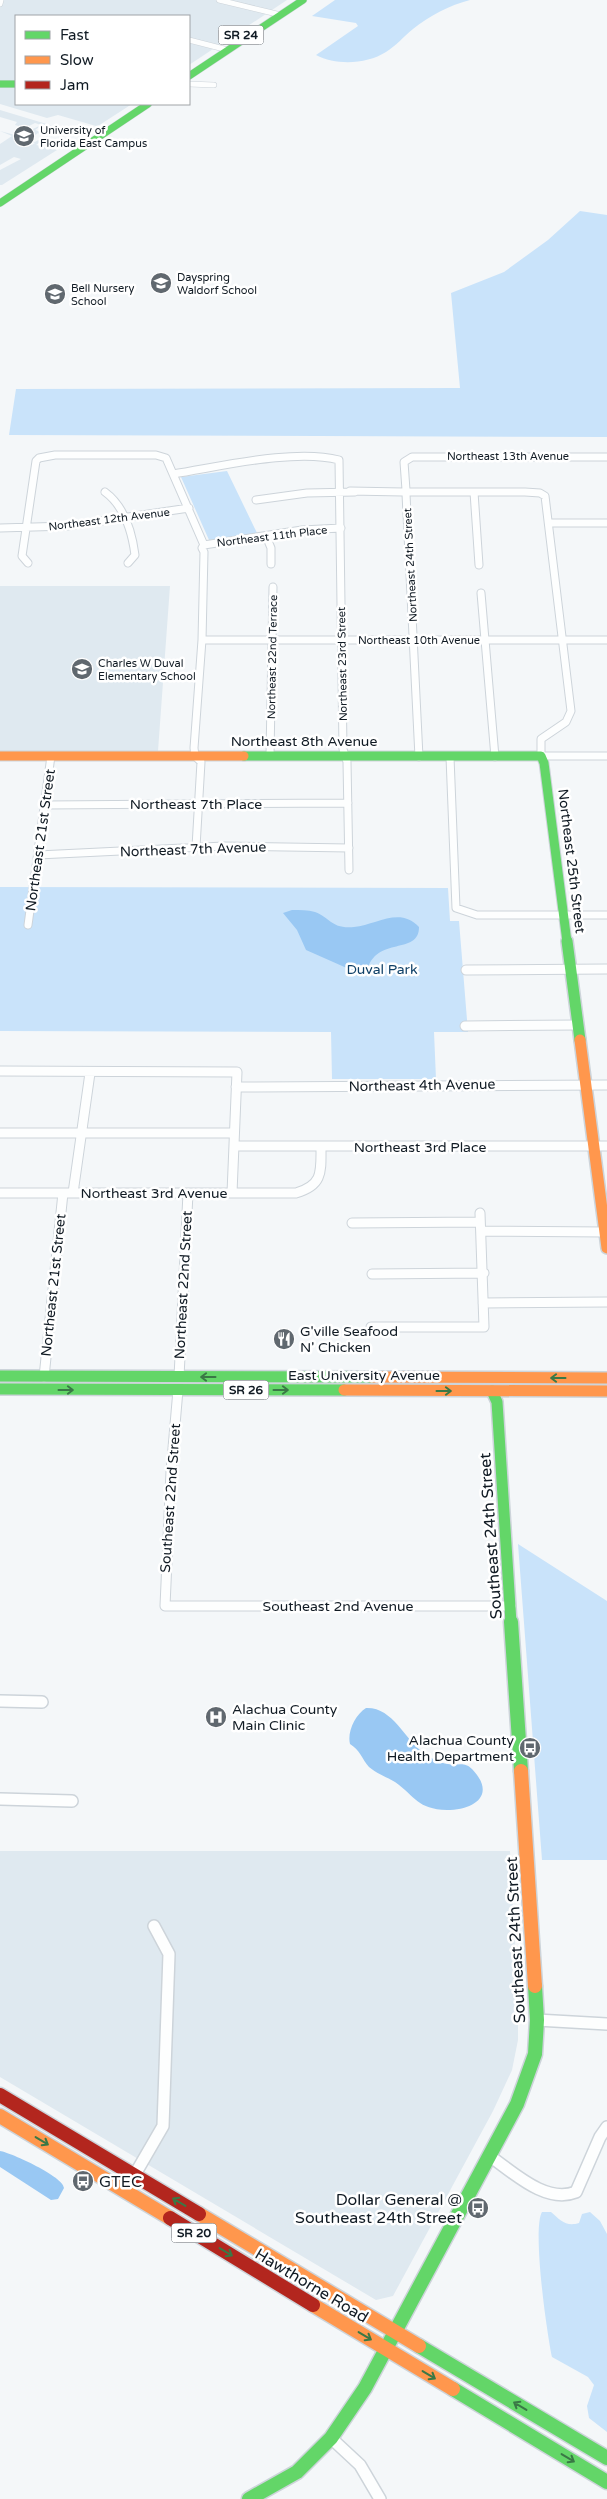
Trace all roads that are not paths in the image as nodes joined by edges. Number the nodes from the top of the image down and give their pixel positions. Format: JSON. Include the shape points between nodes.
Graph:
{"nodes":[{"id":1,"x":1,"y":0,"type":"edge"},
{"id":2,"x":219,"y":0,"type":"edge"},
{"id":3,"x":294,"y":0,"type":"edge"},
{"id":4,"x":303,"y":0,"type":"edge"},
{"id":5,"x":0,"y":4,"type":"edge"},
{"id":6,"x":277,"y":14,"type":"junction"},
{"id":7,"x":190,"y":40,"type":"edge"},
{"id":8,"x":225,"y":49,"type":"junction"},
{"id":9,"x":190,"y":69,"type":"edge"},
{"id":10,"x":190,"y":75,"type":"edge"},
{"id":11,"x":0,"y":84,"type":"edge"},
{"id":12,"x":15,"y":84,"type":"edge"},
{"id":13,"x":190,"y":84,"type":"edge"},
{"id":14,"x":214,"y":85,"type":"dead end"},
{"id":15,"x":138,"y":105,"type":"edge"},
{"id":16,"x":146,"y":105,"type":"edge"},
{"id":17,"x":125,"y":116,"type":"junction"},
{"id":18,"x":0,"y":197,"type":"edge"},
{"id":19,"x":0,"y":203,"type":"edge"},
{"id":20,"x":162,"y":456,"type":"joint"},
{"id":21,"x":607,"y":457,"type":"edge"},
{"id":22,"x":336,"y":458,"type":"joint"},
{"id":23,"x":409,"y":459,"type":"joint"},
{"id":24,"x":173,"y":474,"type":"junction"},
{"id":25,"x":340,"y":490,"type":"junction"},
{"id":26,"x":105,"y":492,"type":"dead end"},
{"id":27,"x":406,"y":492,"type":"junction"},
{"id":28,"x":474,"y":492,"type":"junction"},
{"id":29,"x":542,"y":494,"type":"joint"},
{"id":30,"x":256,"y":500,"type":"dead end"},
{"id":31,"x":189,"y":508,"type":"junction"},
{"id":32,"x":123,"y":518,"type":"junction"},
{"id":33,"x":550,"y":523,"type":"junction"},
{"id":34,"x":607,"y":523,"type":"edge"},
{"id":35,"x":0,"y":528,"type":"edge"},
{"id":36,"x":27,"y":528,"type":"junction"},
{"id":37,"x":341,"y":528,"type":"junction"},
{"id":38,"x":266,"y":536,"type":"junction"},
{"id":39,"x":204,"y":548,"type":"junction"},
{"id":40,"x":28,"y":563,"type":"dead end"},
{"id":41,"x":128,"y":563,"type":"dead end"},
{"id":42,"x":271,"y":564,"type":"dead end"},
{"id":43,"x":479,"y":565,"type":"dead end"},
{"id":44,"x":273,"y":587,"type":"dead end"},
{"id":45,"x":481,"y":593,"type":"dead end"},
{"id":46,"x":202,"y":640,"type":"junction"},
{"id":47,"x":273,"y":640,"type":"junction"},
{"id":48,"x":342,"y":640,"type":"junction"},
{"id":49,"x":414,"y":640,"type":"junction"},
{"id":50,"x":484,"y":640,"type":"junction"},
{"id":51,"x":564,"y":640,"type":"junction"},
{"id":52,"x":607,"y":640,"type":"edge"},
{"id":53,"x":0,"y":756,"type":"edge"},
{"id":54,"x":51,"y":756,"type":"junction"},
{"id":55,"x":195,"y":756,"type":"junction"},
{"id":56,"x":270,"y":756,"type":"junction"},
{"id":57,"x":541,"y":756,"type":"junction"},
{"id":58,"x":607,"y":756,"type":"edge"},
{"id":59,"x":345,"y":757,"type":"junction"},
{"id":60,"x":419,"y":757,"type":"junction"},
{"id":61,"x":450,"y":757,"type":"junction"},
{"id":62,"x":495,"y":757,"type":"junction"},
{"id":63,"x":198,"y":803,"type":"junction"},
{"id":64,"x":348,"y":804,"type":"junction"},
{"id":65,"x":45,"y":805,"type":"junction"},
{"id":66,"x":196,"y":847,"type":"junction"},
{"id":67,"x":349,"y":848,"type":"junction"},
{"id":68,"x":38,"y":855,"type":"junction"},
{"id":69,"x":349,"y":870,"type":"dead end"},
{"id":70,"x":564,"y":915,"type":"junction"},
{"id":71,"x":607,"y":915,"type":"edge"},
{"id":72,"x":28,"y":925,"type":"dead end"},
{"id":73,"x":571,"y":968,"type":"junction"},
{"id":74,"x":607,"y":969,"type":"edge"},
{"id":75,"x":466,"y":970,"type":"dead end"},
{"id":76,"x":578,"y":1025,"type":"junction"},
{"id":77,"x":465,"y":1026,"type":"dead end"},
{"id":78,"x":0,"y":1071,"type":"edge"},
{"id":79,"x":90,"y":1073,"type":"junction"},
{"id":80,"x":586,"y":1084,"type":"junction"},
{"id":81,"x":607,"y":1085,"type":"edge"},
{"id":82,"x":236,"y":1087,"type":"junction"},
{"id":83,"x":0,"y":1133,"type":"edge"},
{"id":84,"x":234,"y":1133,"type":"junction"},
{"id":85,"x":82,"y":1134,"type":"junction"},
{"id":86,"x":234,"y":1146,"type":"junction"},
{"id":87,"x":594,"y":1146,"type":"junction"},
{"id":88,"x":607,"y":1146,"type":"edge"},
{"id":89,"x":321,"y":1147,"type":"junction"},
{"id":90,"x":0,"y":1192,"type":"edge"},
{"id":91,"x":63,"y":1193,"type":"junction"},
{"id":92,"x":73,"y":1193,"type":"junction"},
{"id":93,"x":188,"y":1193,"type":"junction"},
{"id":94,"x":232,"y":1193,"type":"junction"},
{"id":95,"x":480,"y":1222,"type":"junction"},
{"id":96,"x":352,"y":1223,"type":"dead end"},
{"id":97,"x":605,"y":1232,"type":"junction"},
{"id":98,"x":607,"y":1248,"type":"edge"},
{"id":99,"x":484,"y":1273,"type":"junction"},
{"id":100,"x":372,"y":1274,"type":"dead end"},
{"id":101,"x":483,"y":1302,"type":"junction"},
{"id":102,"x":607,"y":1302,"type":"edge"},
{"id":103,"x":371,"y":1327,"type":"dead end"},
{"id":104,"x":0,"y":1376,"type":"edge"},
{"id":105,"x":44,"y":1377,"type":"junction"},
{"id":106,"x":178,"y":1377,"type":"junction"},
{"id":107,"x":361,"y":1377,"type":"junction"},
{"id":108,"x":485,"y":1378,"type":"junction"},
{"id":109,"x":607,"y":1378,"type":"edge"},
{"id":110,"x":0,"y":1389,"type":"edge"},
{"id":111,"x":44,"y":1390,"type":"junction"},
{"id":112,"x":178,"y":1390,"type":"junction"},
{"id":113,"x":360,"y":1390,"type":"junction"},
{"id":114,"x":492,"y":1391,"type":"junction"},
{"id":115,"x":607,"y":1391,"type":"edge"},
{"id":116,"x":165,"y":1606,"type":"joint"},
{"id":117,"x":511,"y":1606,"type":"junction"},
{"id":118,"x":0,"y":1701,"type":"edge"},
{"id":119,"x":42,"y":1702,"type":"dead end"},
{"id":120,"x":0,"y":1799,"type":"edge"},
{"id":121,"x":72,"y":1801,"type":"dead end"},
{"id":122,"x":154,"y":1926,"type":"dead end"},
{"id":123,"x":538,"y":2020,"type":"junction"},
{"id":124,"x":607,"y":2024,"type":"edge"},
{"id":125,"x":0,"y":2095,"type":"edge"},
{"id":126,"x":0,"y":2116,"type":"edge"},
{"id":127,"x":607,"y":2127,"type":"edge"},
{"id":128,"x":491,"y":2157,"type":"junction"},
{"id":129,"x":135,"y":2175,"type":"junction"},
{"id":130,"x":125,"y":2191,"type":"junction"},
{"id":131,"x":396,"y":2332,"type":"junction"},
{"id":132,"x":387,"y":2350,"type":"junction"},
{"id":133,"x":332,"y":2438,"type":"junction"},
{"id":134,"x":607,"y":2458,"type":"edge"},
{"id":135,"x":607,"y":2482,"type":"edge"},
{"id":136,"x":249,"y":2499,"type":"edge"},
{"id":137,"x":380,"y":2499,"type":"edge"}],
"edges":[{"from":1,"to":5,"type":"street"},
{"from":2,"to":6,"type":"street"},
{"from":3,"to":6,"type":"main road","number":"SR 24"},
{"from":4,"to":6,"type":"main road","number":"SR 24"},
{"from":6,"to":8,"type":"main road","number":"SR 24"},
{"from":7,"to":8,"type":"street"},
{"from":8,"to":9,"type":"main road","number":"SR 24"},
{"from":8,"to":10,"type":"main road","number":"SR 24"},
{"from":11,"to":12,"type":"main road"},
{"from":13,"to":14,"type":"street"},
{"from":15,"to":17,"type":"main road"},
{"from":16,"to":17,"type":"main road"},
{"from":17,"to":18,"type":"main road"},
{"from":17,"to":19,"type":"main road"},
{"from":20,"to":24,"type":"street"},
{"from":20,"to":36,"type":"street","via":[[55,455],[39,458]]},
{"from":21,"to":23,"type":"street","name":"Northeast 13th Avenue"},
{"from":22,"to":24,"type":"street","via":[[242,461]]},
{"from":22,"to":25,"type":"street","name":"Northeast 23rd Street"},
{"from":23,"to":27,"type":"street","name":"Northeast 24th Street","via":[[404,462]]},
{"from":24,"to":31,"type":"street"},
{"from":25,"to":27,"type":"street"},
{"from":25,"to":30,"type":"street"},
{"from":25,"to":37,"type":"street","name":"Northeast 23rd Street"},
{"from":26,"to":32,"type":"street","via":[[114,497]]},
{"from":27,"to":28,"type":"street"},
{"from":27,"to":49,"type":"street","name":"Northeast 24th Street"},
{"from":28,"to":29,"type":"street"},
{"from":28,"to":43,"type":"street"},
{"from":29,"to":33,"type":"street","name":"Northeast 25th Street"},
{"from":31,"to":32,"type":"street","name":"Northeast 12th Avenue"},
{"from":31,"to":39,"type":"street"},
{"from":32,"to":36,"type":"street","name":"Northeast 12th Avenue"},
{"from":32,"to":41,"type":"street","via":[[135,555]]},
{"from":33,"to":34,"type":"street"},
{"from":33,"to":51,"type":"street","name":"Northeast 25th Street"},
{"from":35,"to":36,"type":"street","name":"Northeast 12th Avenue"},
{"from":36,"to":40,"type":"street","via":[[22,556]]},
{"from":37,"to":38,"type":"street","name":"Northeast 11th Place"},
{"from":37,"to":48,"type":"street","name":"Northeast 23rd Street"},
{"from":38,"to":39,"type":"street","name":"Northeast 11th Place"},
{"from":38,"to":42,"type":"street","via":[[271,548]]},
{"from":39,"to":46,"type":"street"},
{"from":44,"to":47,"type":"street","name":"Northeast 22nd Terrace"},
{"from":45,"to":50,"type":"street"},
{"from":46,"to":47,"type":"street","name":"Northeast 10th Avenue"},
{"from":46,"to":55,"type":"street"},
{"from":47,"to":48,"type":"street","name":"Northeast 10th Avenue"},
{"from":47,"to":56,"type":"street","name":"Northeast 22nd Terrace"},
{"from":48,"to":49,"type":"street","name":"Northeast 10th Avenue"},
{"from":48,"to":59,"type":"street","name":"Northeast 23rd Street"},
{"from":49,"to":50,"type":"street","name":"Northeast 10th Avenue"},
{"from":49,"to":60,"type":"street","name":"Northeast 24th Street"},
{"from":50,"to":51,"type":"street","name":"Northeast 10th Avenue"},
{"from":50,"to":62,"type":"street"},
{"from":51,"to":52,"type":"street","name":"Northeast 10th Avenue"},
{"from":51,"to":57,"type":"street","name":"Northeast 25th Street","via":[[571,711],[566,722],[541,739]]},
{"from":53,"to":54,"type":"main road","name":"Northeast 8th Avenue"},
{"from":54,"to":55,"type":"main road","name":"Northeast 8th Avenue"},
{"from":54,"to":65,"type":"street","name":"Northeast 21st Street"},
{"from":55,"to":56,"type":"main road","name":"Northeast 8th Avenue"},
{"from":55,"to":63,"type":"street","via":[[201,762]]},
{"from":56,"to":59,"type":"main road","name":"Northeast 8th Avenue"},
{"from":57,"to":58,"type":"street","name":"Northeast 8th Avenue"},
{"from":57,"to":62,"type":"main road","name":"Northeast 8th Avenue"},
{"from":57,"to":70,"type":"main road","name":"Northeast 25th Street"},
{"from":59,"to":60,"type":"main road","name":"Northeast 8th Avenue"},
{"from":59,"to":64,"type":"street","name":"Northeast 23rd Street"},
{"from":60,"to":61,"type":"main road","name":"Northeast 8th Avenue"},
{"from":61,"to":62,"type":"main road","name":"Northeast 8th Avenue"},
{"from":61,"to":70,"type":"street","via":[[456,908],[477,916]]},
{"from":63,"to":64,"type":"street","name":"Northeast 7th Place"},
{"from":63,"to":65,"type":"street","name":"Northeast 7th Place"},
{"from":63,"to":66,"type":"street"},
{"from":64,"to":67,"type":"street","name":"Northeast 23rd Street"},
{"from":65,"to":68,"type":"street","name":"Northeast 21st Street"},
{"from":66,"to":67,"type":"street","name":"Northeast 7th Avenue"},
{"from":66,"to":68,"type":"street","name":"Northeast 7th Avenue"},
{"from":67,"to":69,"type":"street","name":"Northeast 23rd Street"},
{"from":68,"to":72,"type":"street","name":"Northeast 21st Street"},
{"from":70,"to":71,"type":"street"},
{"from":70,"to":73,"type":"main road","name":"Northeast 25th Street"},
{"from":73,"to":74,"type":"street"},
{"from":73,"to":75,"type":"street"},
{"from":73,"to":76,"type":"main road","name":"Northeast 25th Street"},
{"from":76,"to":77,"type":"street"},
{"from":76,"to":80,"type":"main road","name":"Northeast 25th Street"},
{"from":78,"to":79,"type":"street"},
{"from":79,"to":82,"type":"street","via":[[237,1072]]},
{"from":79,"to":85,"type":"street"},
{"from":80,"to":81,"type":"street","name":"Northeast 4th Avenue"},
{"from":80,"to":82,"type":"street","name":"Northeast 4th Avenue"},
{"from":80,"to":87,"type":"main road","name":"Northeast 25th Street"},
{"from":82,"to":84,"type":"street"},
{"from":83,"to":85,"type":"street"},
{"from":84,"to":85,"type":"street"},
{"from":84,"to":86,"type":"street"},
{"from":85,"to":92,"type":"street"},
{"from":86,"to":89,"type":"street","name":"Northeast 3rd Place"},
{"from":86,"to":94,"type":"street"},
{"from":87,"to":88,"type":"street","name":"Northeast 3rd Place"},
{"from":87,"to":89,"type":"street","name":"Northeast 3rd Place"},
{"from":87,"to":97,"type":"main road","name":"Northeast 25th Street"},
{"from":89,"to":94,"type":"street","name":"Northeast 3rd Avenue","via":[[320,1178],[314,1187],[296,1192]]},
{"from":90,"to":91,"type":"street","name":"Northeast 3rd Avenue"},
{"from":91,"to":92,"type":"street","name":"Northeast 3rd Avenue"},
{"from":91,"to":105,"type":"street","name":"Northeast 21st Street"},
{"from":92,"to":93,"type":"street","name":"Northeast 3rd Avenue"},
{"from":93,"to":94,"type":"street","name":"Northeast 3rd Avenue"},
{"from":93,"to":106,"type":"street","name":"Northeast 22nd Street"},
{"from":95,"to":96,"type":"street"},
{"from":95,"to":97,"type":"street"},
{"from":95,"to":99,"type":"street"},
{"from":97,"to":98,"type":"main road","name":"Northeast 25th Street"},
{"from":99,"to":100,"type":"street"},
{"from":99,"to":101,"type":"street"},
{"from":101,"to":102,"type":"street"},
{"from":101,"to":103,"type":"street","via":[[484,1327]]},
{"from":104,"to":105,"type":"main road","name":"East University Avenue","number":"SR 26"},
{"from":105,"to":106,"type":"main road","name":"East University Avenue","number":"SR 26"},
{"from":105,"to":111,"type":"main road"},
{"from":107,"to":106,"type":"main road","name":"East University Avenue","number":"SR 26","one_way":true},
{"from":106,"to":112,"type":"main road"},
{"from":107,"to":108,"type":"main road","name":"East University Avenue","number":"SR 26"},
{"from":107,"to":113,"type":"main road"},
{"from":109,"to":108,"type":"main road","name":"East University Avenue","number":"SR 26","one_way":true},
{"from":108,"to":114,"type":"main road","name":"Southeast 24th Street"},
{"from":110,"to":111,"type":"main road","name":"East University Avenue","number":"SR 26"},
{"from":111,"to":112,"type":"main road","name":"East University Avenue","number":"SR 26","one_way":true},
{"from":112,"to":113,"type":"main road","name":"East University Avenue","number":"SR 26","one_way":true},
{"from":112,"to":116,"type":"street","name":"Southeast 22nd Street"},
{"from":113,"to":114,"type":"main road","name":"East University Avenue","number":"SR 26","one_way":true},
{"from":114,"to":115,"type":"main road","name":"East University Avenue","number":"SR 26"},
{"from":114,"to":117,"type":"main road","name":"Southeast 24th Street","via":[[497,1402]]},
{"from":116,"to":117,"type":"street","name":"Southeast 2nd Avenue"},
{"from":117,"to":123,"type":"main road","name":"Southeast 24th Street"},
{"from":118,"to":119,"type":"street"},
{"from":120,"to":121,"type":"street"},
{"from":122,"to":129,"type":"street","via":[[169,1954],[163,2126]]},
{"from":123,"to":124,"type":"street"},
{"from":123,"to":128,"type":"main road","name":"Southeast 24th Street","via":[[535,2054],[528,2079]]},
{"from":125,"to":129,"type":"main road","name":"Hawthorne Road","number":"SR 20"},
{"from":126,"to":130,"type":"main road","name":"Hawthorne Road","number":"SR 20","one_way":true},
{"from":127,"to":128,"type":"street","via":[[576,2192],[569,2197],[551,2195]]},
{"from":128,"to":131,"type":"main road","name":"Southeast 24th Street"},
{"from":129,"to":130,"type":"street"},
{"from":131,"to":129,"type":"main road","name":"Hawthorne Road","number":"SR 20","one_way":true},
{"from":130,"to":132,"type":"main road","name":"Hawthorne Road","number":"SR 20","one_way":true},
{"from":131,"to":132,"type":"main road","name":"Southeast 24th Street"},
{"from":134,"to":131,"type":"main road","name":"Hawthorne Road","number":"SR 20","one_way":true},
{"from":132,"to":133,"type":"main road","name":"Southeast 24th Street"},
{"from":132,"to":135,"type":"main road","name":"Hawthorne Road","number":"SR 20","one_way":true},
{"from":133,"to":136,"type":"main road","name":"Southeast 24th Street","via":[[297,2472]]},
{"from":133,"to":137,"type":"street","via":[[355,2456],[371,2478]]}]}
